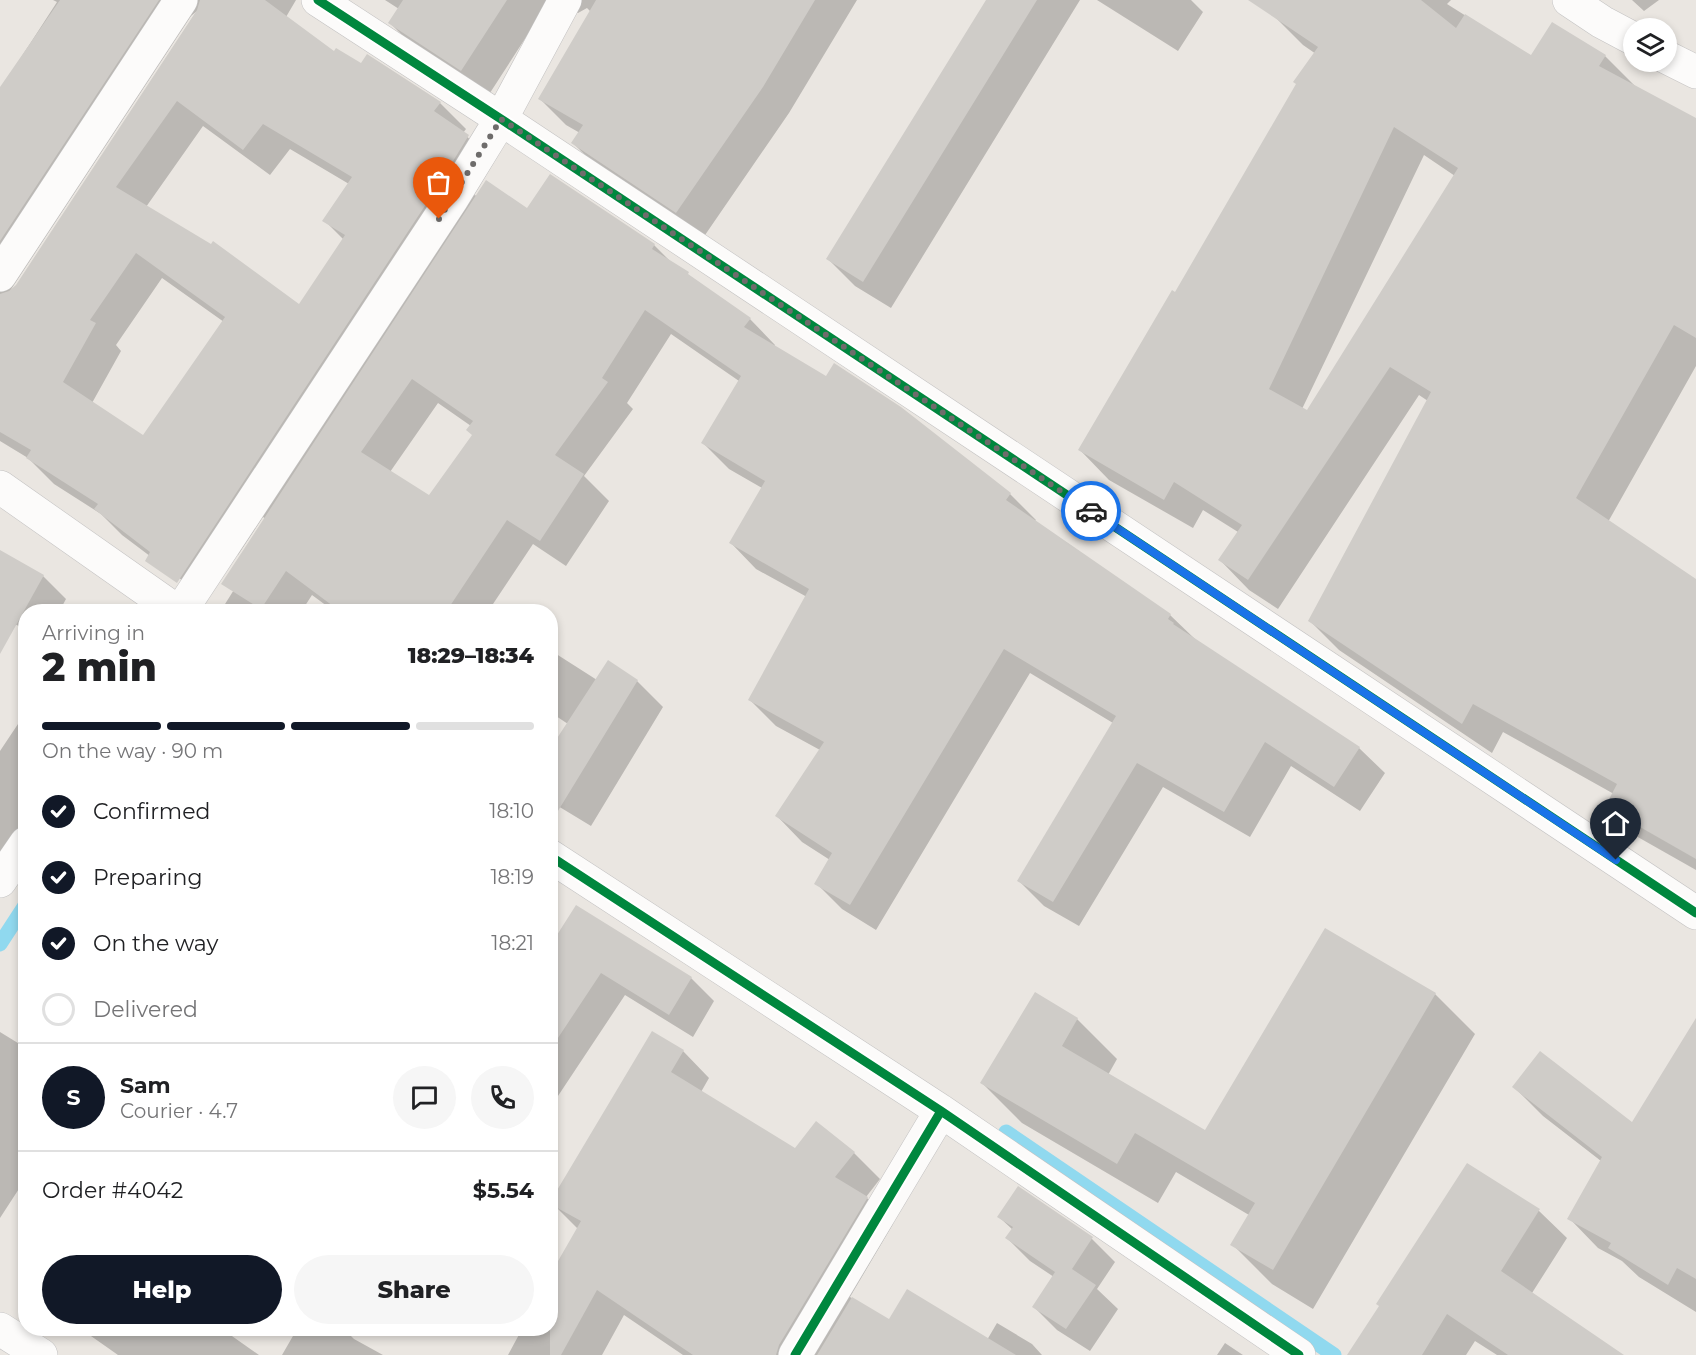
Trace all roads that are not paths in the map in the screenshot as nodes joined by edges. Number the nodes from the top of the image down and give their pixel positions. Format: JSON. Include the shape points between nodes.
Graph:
{"nodes":[{"id":1,"x":181,"y":0,"type":"edge"},
{"id":2,"x":318,"y":0,"type":"edge"},
{"id":3,"x":565,"y":0,"type":"edge"},
{"id":4,"x":1569,"y":0,"type":"edge"},
{"id":5,"x":1623,"y":33,"type":"edge"},
{"id":6,"x":1677,"y":62,"type":"edge"},
{"id":7,"x":1696,"y":72,"type":"edge"},
{"id":8,"x":501,"y":119,"type":"junction"},
{"id":9,"x":0,"y":275,"type":"edge"},
{"id":10,"x":0,"y":487,"type":"edge"},
{"id":11,"x":168,"y":604,"type":"edge"},
{"id":12,"x":184,"y":604,"type":"edge"},
{"id":13,"x":18,"y":855,"type":"edge"},
{"id":14,"x":558,"y":861,"type":"edge"},
{"id":15,"x":0,"y":881,"type":"edge"},
{"id":16,"x":1696,"y":913,"type":"edge"},
{"id":17,"x":941,"y":1111,"type":"junction"},
{"id":18,"x":0,"y":1329,"type":"edge"},
{"id":19,"x":41,"y":1355,"type":"edge"},
{"id":20,"x":795,"y":1355,"type":"edge"},
{"id":21,"x":1299,"y":1355,"type":"edge"}],
"edges":[{"from":1,"to":9,"type":"street"},
{"from":2,"to":8,"type":"street"},
{"from":3,"to":8,"type":"street"},
{"from":4,"to":5,"type":"street"},
{"from":6,"to":7,"type":"street"},
{"from":8,"to":12,"type":"street"},
{"from":8,"to":16,"type":"street"},
{"from":10,"to":11,"type":"street"},
{"from":13,"to":15,"type":"street"},
{"from":14,"to":17,"type":"street"},
{"from":17,"to":20,"type":"street"},
{"from":17,"to":21,"type":"street"},
{"from":18,"to":19,"type":"street"}]}
